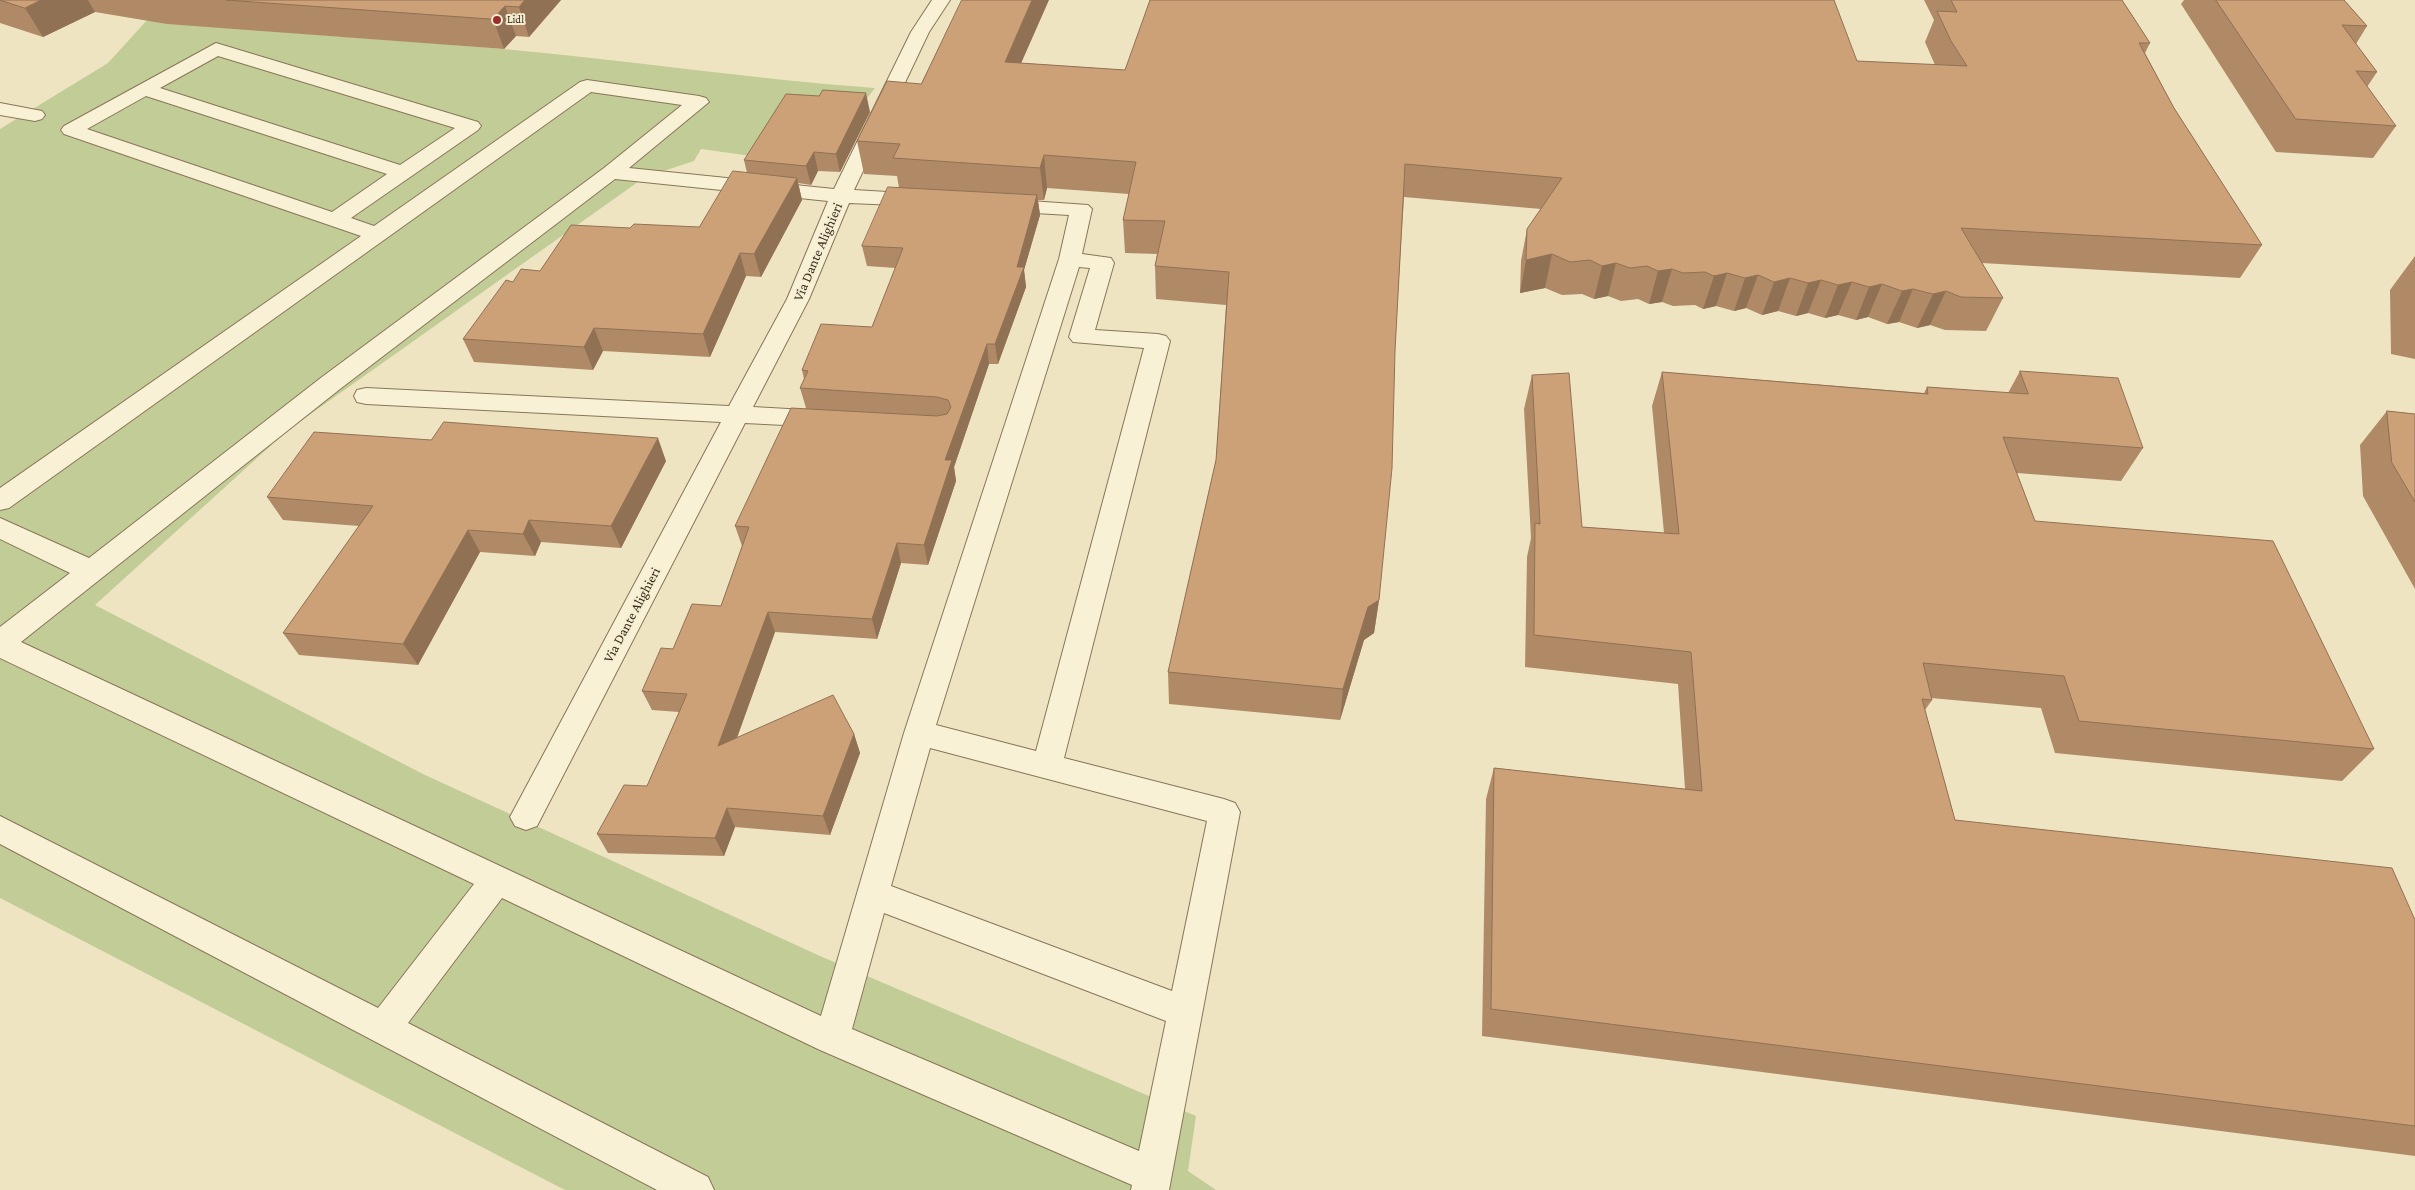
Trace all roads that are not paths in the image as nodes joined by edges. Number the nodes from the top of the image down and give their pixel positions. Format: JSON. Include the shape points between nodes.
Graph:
{"nodes":[{"id":1,"x":941,"y":0,"type":"edge"},
{"id":2,"x":144,"y":89,"type":"junction"},
{"id":3,"x":0,"y":109,"type":"edge"},
{"id":4,"x":35,"y":116,"type":"dead end"},
{"id":5,"x":611,"y":172,"type":"junction"},
{"id":6,"x":403,"y":173,"type":"junction"},
{"id":7,"x":841,"y":196,"type":"junction"},
{"id":8,"x":937,"y":201,"type":"edge"},
{"id":9,"x":985,"y":204,"type":"edge"},
{"id":10,"x":335,"y":219,"type":"junction"},
{"id":11,"x":378,"y":234,"type":"junction"},
{"id":12,"x":1070,"y":259,"type":"junction"},
{"id":13,"x":366,"y":396,"type":"dead end"},
{"id":14,"x":738,"y":414,"type":"junction"},
{"id":15,"x":845,"y":420,"type":"edge"},
{"id":16,"x":0,"y":501,"type":"edge"},
{"id":17,"x":0,"y":528,"type":"edge"},
{"id":18,"x":91,"y":571,"type":"junction"},
{"id":19,"x":0,"y":644,"type":"edge"},
{"id":20,"x":919,"y":733,"type":"junction"},
{"id":21,"x":1048,"y":766,"type":"junction"},
{"id":22,"x":526,"y":817,"type":"dead end"},
{"id":23,"x":0,"y":829,"type":"edge"},
{"id":24,"x":496,"y":880,"type":"junction"},
{"id":25,"x":873,"y":894,"type":"junction"},
{"id":26,"x":1184,"y":1012,"type":"junction"},
{"id":27,"x":384,"y":1028,"type":"junction"},
{"id":28,"x":832,"y":1038,"type":"junction"},
{"id":29,"x":1151,"y":1182,"type":"edge"},
{"id":30,"x":695,"y":1190,"type":"edge"}],
"edges":[{"from":1,"to":7,"type":"street","name":"Via Dante Alighieri","via":[[920,32]]},
{"from":2,"to":6,"type":"street"},
{"from":2,"to":6,"type":"street","via":[[216,49],[471,126]]},
{"from":2,"to":10,"type":"street","via":[[71,130]]},
{"from":3,"to":4,"type":"street"},
{"from":5,"to":7,"type":"street"},
{"from":5,"to":11,"type":"street","via":[[699,102],[587,86]]},
{"from":5,"to":18,"type":"street","via":[[331,383]]},
{"from":6,"to":10,"type":"street"},
{"from":7,"to":8,"type":"street","name":"Via Dante Alighieri"},
{"from":7,"to":14,"type":"street","name":"Via Dante Alighieri","via":[[798,299]]},
{"from":9,"to":12,"type":"street","via":[[1081,209]]},
{"from":10,"to":11,"type":"street"},
{"from":11,"to":16,"type":"street"},
{"from":12,"to":20,"type":"street"},
{"from":12,"to":21,"type":"street","via":[[1103,263],[1081,337],[1158,341]]},
{"from":13,"to":14,"type":"street"},
{"from":14,"to":15,"type":"street"},
{"from":14,"to":22,"type":"street","name":"Via Dante Alighieri"},
{"from":17,"to":18,"type":"street"},
{"from":18,"to":19,"type":"street"},
{"from":19,"to":24,"type":"street"},
{"from":20,"to":21,"type":"street"},
{"from":20,"to":25,"type":"street"},
{"from":21,"to":26,"type":"street","via":[[1224,812]]},
{"from":23,"to":27,"type":"street"},
{"from":24,"to":27,"type":"street"},
{"from":24,"to":28,"type":"street"},
{"from":25,"to":26,"type":"street"},
{"from":25,"to":28,"type":"street"},
{"from":26,"to":29,"type":"street"},
{"from":27,"to":30,"type":"street"},
{"from":28,"to":29,"type":"street"}]}
